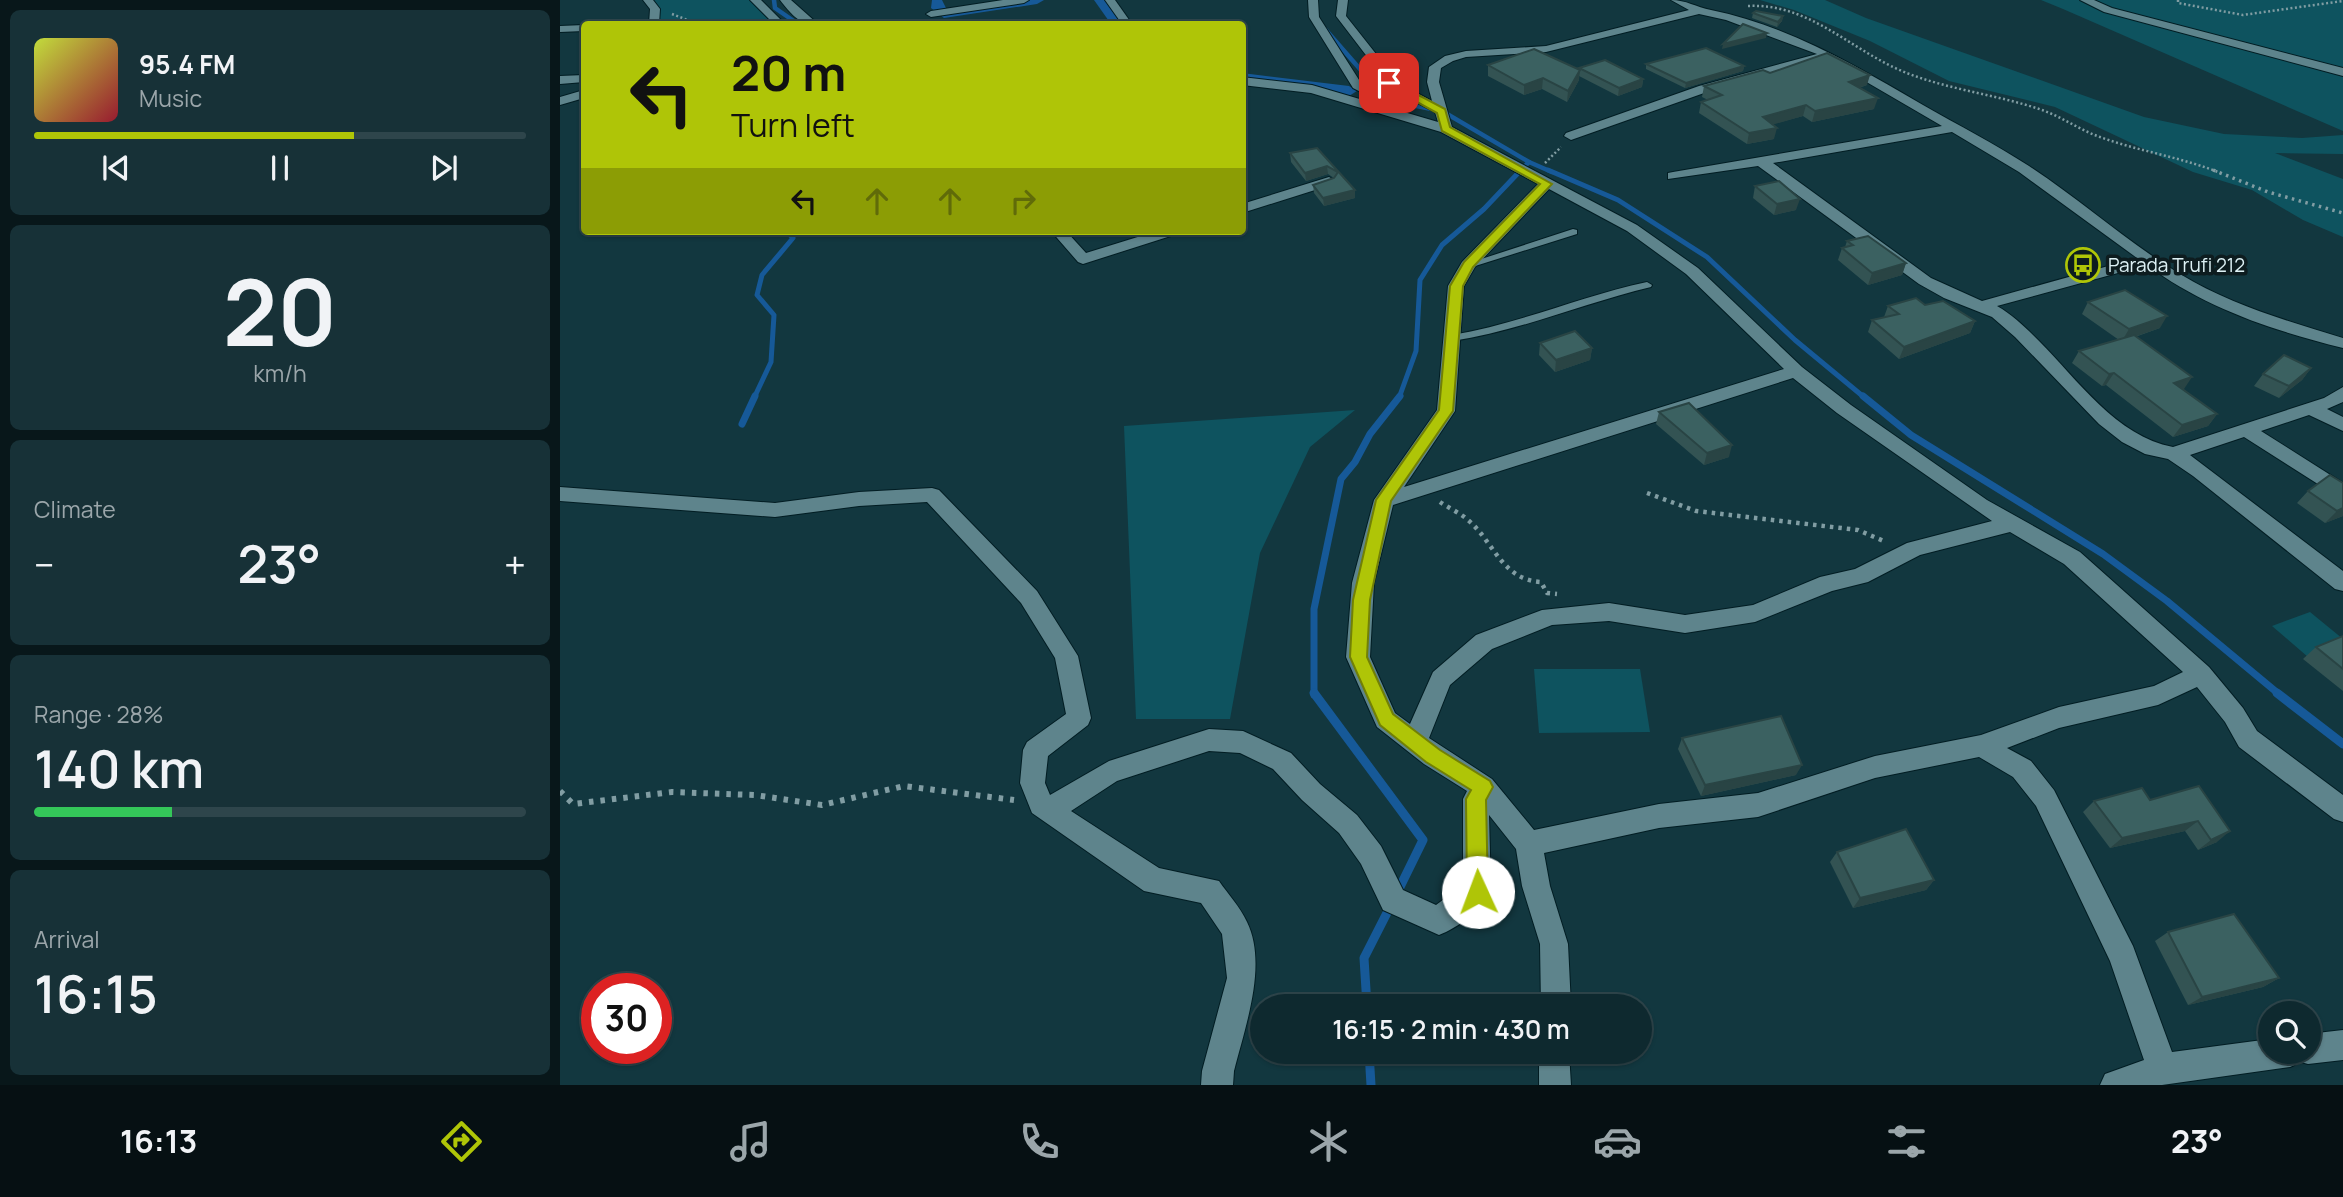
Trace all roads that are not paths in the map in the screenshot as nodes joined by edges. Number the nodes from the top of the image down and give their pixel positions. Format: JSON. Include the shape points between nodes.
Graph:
{"nodes":[{"id":1,"x":648,"y":0,"type":"edge"},
{"id":2,"x":755,"y":0,"type":"edge"},
{"id":3,"x":785,"y":0,"type":"edge"},
{"id":4,"x":929,"y":0,"type":"edge"},
{"id":5,"x":1024,"y":0,"type":"edge"},
{"id":6,"x":1110,"y":0,"type":"edge"},
{"id":7,"x":1313,"y":0,"type":"edge"},
{"id":8,"x":1343,"y":0,"type":"edge"},
{"id":9,"x":1676,"y":0,"type":"edge"},
{"id":10,"x":2085,"y":0,"type":"edge"},
{"id":11,"x":1699,"y":12,"type":"junction"},
{"id":12,"x":932,"y":19,"type":"edge"},
{"id":13,"x":654,"y":21,"type":"edge"},
{"id":14,"x":776,"y":21,"type":"edge"},
{"id":15,"x":808,"y":21,"type":"edge"},
{"id":16,"x":1125,"y":21,"type":"edge"},
{"id":17,"x":581,"y":28,"type":"edge"},
{"id":18,"x":560,"y":29,"type":"edge"},
{"id":19,"x":1828,"y":55,"type":"junction"},
{"id":20,"x":2343,"y":72,"type":"edge"},
{"id":21,"x":581,"y":79,"type":"edge"},
{"id":22,"x":560,"y":80,"type":"edge"},
{"id":23,"x":1246,"y":82,"type":"edge"},
{"id":24,"x":581,"y":95,"type":"edge"},
{"id":25,"x":560,"y":101,"type":"edge"},
{"id":26,"x":1441,"y":111,"type":"junction"},
{"id":27,"x":1427,"y":123,"type":"junction"},
{"id":28,"x":1955,"y":128,"type":"junction"},
{"id":29,"x":1446,"y":129,"type":"junction"},
{"id":30,"x":1571,"y":136,"type":"road end"},
{"id":31,"x":1762,"y":161,"type":"junction"},
{"id":32,"x":1673,"y":176,"type":"dead end"},
{"id":33,"x":1536,"y":177,"type":"junction"},
{"id":34,"x":1329,"y":181,"type":"edge"},
{"id":35,"x":1246,"y":208,"type":"edge"},
{"id":36,"x":1573,"y":232,"type":"dead end"},
{"id":37,"x":1062,"y":235,"type":"edge"},
{"id":38,"x":1159,"y":235,"type":"edge"},
{"id":39,"x":2149,"y":260,"type":"junction"},
{"id":40,"x":1468,"y":265,"type":"junction"},
{"id":41,"x":1647,"y":285,"type":"dead end"},
{"id":42,"x":1980,"y":306,"type":"junction"},
{"id":43,"x":1452,"y":338,"type":"junction"},
{"id":44,"x":2343,"y":344,"type":"edge"},
{"id":45,"x":1796,"y":371,"type":"junction"},
{"id":46,"x":2343,"y":393,"type":"edge"},
{"id":47,"x":2310,"y":408,"type":"junction"},
{"id":48,"x":2343,"y":425,"type":"edge"},
{"id":49,"x":2244,"y":429,"type":"junction"},
{"id":50,"x":2174,"y":454,"type":"junction"},
{"id":51,"x":2343,"y":493,"type":"edge"},
{"id":52,"x":560,"y":494,"type":"edge"},
{"id":53,"x":1391,"y":498,"type":"junction"},
{"id":54,"x":2012,"y":524,"type":"junction"},
{"id":55,"x":2343,"y":583,"type":"edge"},
{"id":56,"x":2201,"y":674,"type":"junction"},
{"id":57,"x":1415,"y":742,"type":"junction"},
{"id":58,"x":1981,"y":746,"type":"junction"},
{"id":59,"x":1483,"y":787,"type":"junction"},
{"id":60,"x":1043,"y":807,"type":"junction"},
{"id":61,"x":2343,"y":810,"type":"edge"},
{"id":62,"x":1529,"y":844,"type":"junction"},
{"id":63,"x":1556,"y":994,"type":"edge"},
{"id":64,"x":2343,"y":1045,"type":"edge"},
{"id":65,"x":2321,"y":1048,"type":"edge"},
{"id":66,"x":2258,"y":1056,"type":"edge"},
{"id":67,"x":1555,"y":1064,"type":"edge"},
{"id":68,"x":2164,"y":1069,"type":"junction"},
{"id":69,"x":1217,"y":1085,"type":"edge"},
{"id":70,"x":1555,"y":1085,"type":"edge"},
{"id":71,"x":2116,"y":1085,"type":"edge"}],
"edges":[{"from":1,"to":13,"type":"street"},
{"from":2,"to":14,"type":"street"},
{"from":3,"to":15,"type":"street"},
{"from":4,"to":12,"type":"street"},
{"from":5,"to":12,"type":"street"},
{"from":6,"to":16,"type":"street"},
{"from":7,"to":27,"type":"street","via":[[1314,17],[1357,85]]},
{"from":8,"to":26,"type":"street","via":[[1341,16],[1389,83]]},
{"from":9,"to":11,"type":"street"},
{"from":10,"to":20,"type":"street"},
{"from":11,"to":19,"type":"street","via":[[1729,17]]},
{"from":11,"to":26,"type":"street","via":[[1546,49],[1449,58],[1435,67],[1433,82]]},
{"from":17,"to":18,"type":"street"},
{"from":19,"to":28,"type":"street"},
{"from":19,"to":30,"type":"street","via":[[1703,89]]},
{"from":21,"to":22,"type":"street"},
{"from":23,"to":27,"type":"street","via":[[1312,89]]},
{"from":24,"to":25,"type":"street"},
{"from":26,"to":29,"type":"street"},
{"from":27,"to":29,"type":"street"},
{"from":28,"to":31,"type":"street"},
{"from":28,"to":39,"type":"street","via":[[2024,169]]},
{"from":29,"to":33,"type":"street"},
{"from":31,"to":32,"type":"street"},
{"from":31,"to":42,"type":"street","via":[[1926,281]]},
{"from":33,"to":40,"type":"street"},
{"from":33,"to":45,"type":"street","via":[[1622,222],[1692,271]]},
{"from":34,"to":35,"type":"street"},
{"from":36,"to":40,"type":"lane"},
{"from":37,"to":38,"type":"street","via":[[1083,259]]},
{"from":39,"to":42,"type":"street"},
{"from":39,"to":44,"type":"street","via":[[2209,297],[2263,320]]},
{"from":40,"to":43,"type":"street","via":[[1457,286]]},
{"from":41,"to":43,"type":"lane","via":[[1609,292],[1485,334]]},
{"from":42,"to":50,"type":"street","via":[[2001,314],[2120,432],[2163,454]]},
{"from":43,"to":53,"type":"street","via":[[1446,411]]},
{"from":45,"to":53,"type":"street"},
{"from":45,"to":54,"type":"street","via":[[1931,471]]},
{"from":46,"to":47,"type":"street"},
{"from":47,"to":48,"type":"street"},
{"from":47,"to":49,"type":"street"},
{"from":49,"to":50,"type":"street"},
{"from":49,"to":51,"type":"street"},
{"from":50,"to":55,"type":"street"},
{"from":52,"to":60,"type":"street","via":[[775,510],[932,495],[1029,597],[1066,656],[1079,718],[1036,750],[1030,783]]},
{"from":53,"to":57,"type":"street","via":[[1363,583],[1358,657],[1386,720]]},
{"from":54,"to":56,"type":"street","via":[[2071,558]]},
{"from":54,"to":57,"type":"street","via":[[1909,552],[1860,576],[1828,583],[1755,613],[1685,624],[1609,612],[1550,616],[1484,642],[1441,679]]},
{"from":56,"to":58,"type":"street","via":[[2158,695],[2059,718]]},
{"from":56,"to":61,"type":"street","via":[[2248,739]]},
{"from":57,"to":59,"type":"street"},
{"from":58,"to":62,"type":"street","via":[[1875,767],[1758,806],[1659,816]]},
{"from":58,"to":68,"type":"street","via":[[2022,769],[2045,798],[2123,956]]},
{"from":59,"to":60,"type":"street","via":[[1476,799],[1478,892],[1439,921],[1393,900],[1371,855],[1348,824],[1282,761],[1242,742],[1209,740],[1109,772]]},
{"from":59,"to":62,"type":"street"},
{"from":60,"to":69,"type":"street","via":[[1154,881],[1209,891],[1236,929],[1242,978]]},
{"from":62,"to":63,"type":"street","via":[[1554,944]]},
{"from":64,"to":65,"type":"street"},
{"from":66,"to":68,"type":"street"},
{"from":67,"to":70,"type":"street"},
{"from":68,"to":71,"type":"street"}]}
